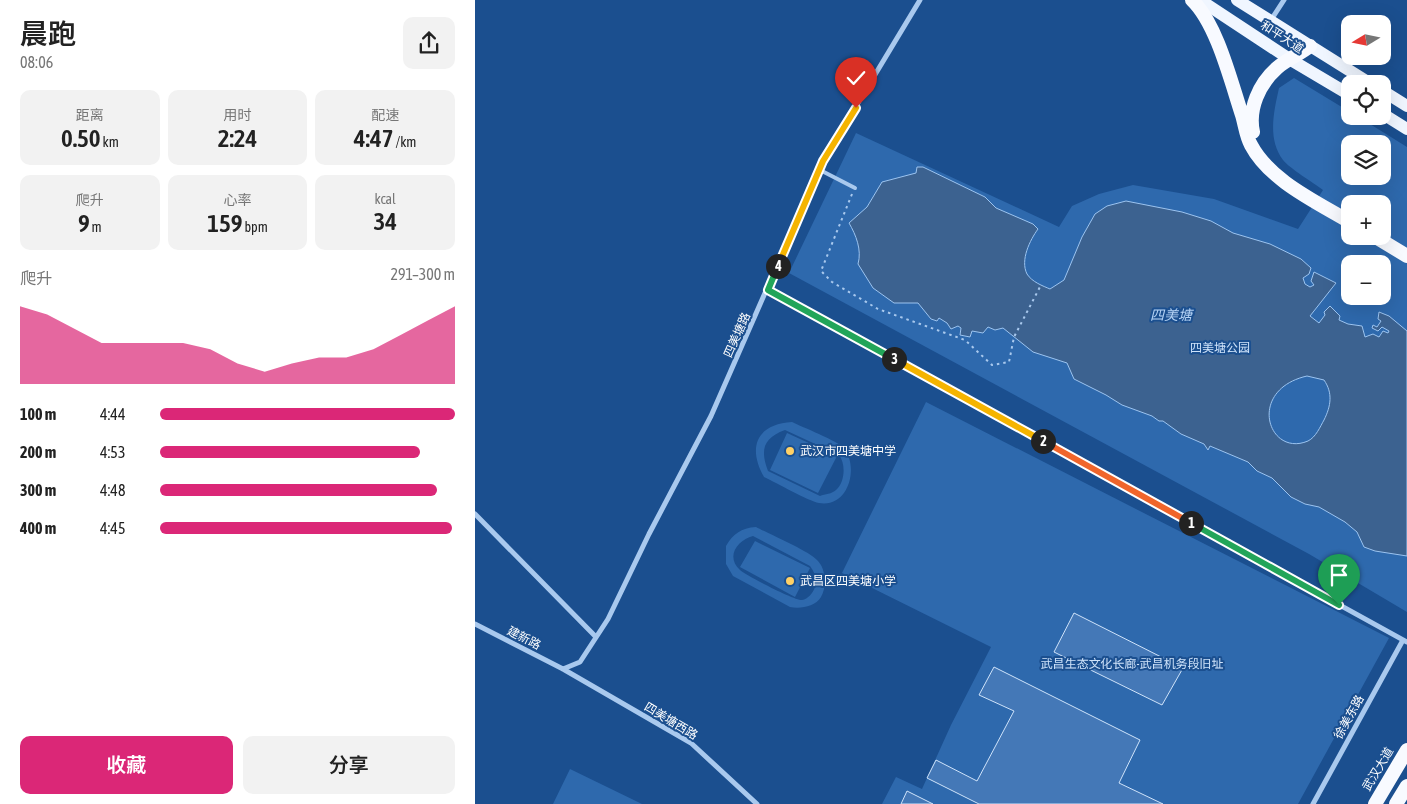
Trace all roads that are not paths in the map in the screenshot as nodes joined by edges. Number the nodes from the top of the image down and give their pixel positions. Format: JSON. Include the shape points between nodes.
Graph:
{"nodes":[{"id":1,"x":920,"y":0,"type":"edge"},
{"id":2,"x":1192,"y":0,"type":"edge"},
{"id":3,"x":1200,"y":0,"type":"edge"},
{"id":4,"x":1237,"y":0,"type":"edge"},
{"id":5,"x":1284,"y":0,"type":"edge"},
{"id":6,"x":1271,"y":20,"type":"junction"},
{"id":7,"x":1310,"y":46,"type":"junction"},
{"id":8,"x":1291,"y":60,"type":"junction"},
{"id":9,"x":1357,"y":75,"type":"edge"},
{"id":10,"x":1341,"y":90,"type":"edge"},
{"id":11,"x":1391,"y":96,"type":"edge"},
{"id":12,"x":1407,"y":106,"type":"edge"},
{"id":13,"x":1391,"y":119,"type":"edge"},
{"id":14,"x":1407,"y":129,"type":"edge"},
{"id":15,"x":1258,"y":155,"type":"junction"},
{"id":16,"x":819,"y":170,"type":"junction"},
{"id":17,"x":855,"y":188,"type":"road end"},
{"id":18,"x":1341,"y":217,"type":"edge"},
{"id":19,"x":1389,"y":245,"type":"edge"},
{"id":20,"x":1407,"y":256,"type":"edge"},
{"id":21,"x":768,"y":290,"type":"junction"},
{"id":22,"x":475,"y":514,"type":"edge"},
{"id":23,"x":475,"y":624,"type":"edge"},
{"id":24,"x":596,"y":637,"type":"junction"},
{"id":25,"x":1405,"y":641,"type":"edge"},
{"id":26,"x":563,"y":669,"type":"junction"},
{"id":27,"x":1407,"y":750,"type":"edge"},
{"id":28,"x":1407,"y":786,"type":"edge"},
{"id":29,"x":757,"y":804,"type":"edge"},
{"id":30,"x":1313,"y":804,"type":"edge"},
{"id":31,"x":1375,"y":804,"type":"edge"},
{"id":32,"x":1396,"y":804,"type":"edge"}],
"edges":[{"from":1,"to":16,"type":"street","name":"四美塘路"},
{"from":2,"to":15,"type":"highway","via":[[1208,21],[1250,144]]},
{"from":3,"to":8,"type":"main road","name":"和平大道"},
{"from":4,"to":6,"type":"main road","name":"和平大道"},
{"from":5,"to":6,"type":"street"},
{"from":6,"to":7,"type":"main road","name":"和平大道"},
{"from":7,"to":8,"type":"highway"},
{"from":7,"to":9,"type":"main road","name":"和平大道"},
{"from":8,"to":10,"type":"main road","name":"和平大道"},
{"from":8,"to":15,"type":"highway","via":[[1277,67],[1261,85],[1252,108],[1251,123]]},
{"from":11,"to":12,"type":"main road"},
{"from":13,"to":14,"type":"main road"},
{"from":15,"to":18,"type":"highway","via":[[1285,181]]},
{"from":16,"to":17,"type":"lane"},
{"from":16,"to":21,"type":"street","name":"四美塘路"},
{"from":19,"to":20,"type":"highway"},
{"from":21,"to":24,"type":"street","name":"四美塘路","via":[[711,416]]},
{"from":21,"to":25,"type":"street"},
{"from":22,"to":24,"type":"street"},
{"from":23,"to":26,"type":"street","name":"建新路"},
{"from":24,"to":26,"type":"street","name":"四美塘路","via":[[580,662]]},
{"from":25,"to":30,"type":"street","name":"徐美东路"},
{"from":26,"to":29,"type":"street","name":"四美塘西路","via":[[691,743]]},
{"from":27,"to":31,"type":"highway","name":"武汉大道"},
{"from":28,"to":32,"type":"highway"}]}
